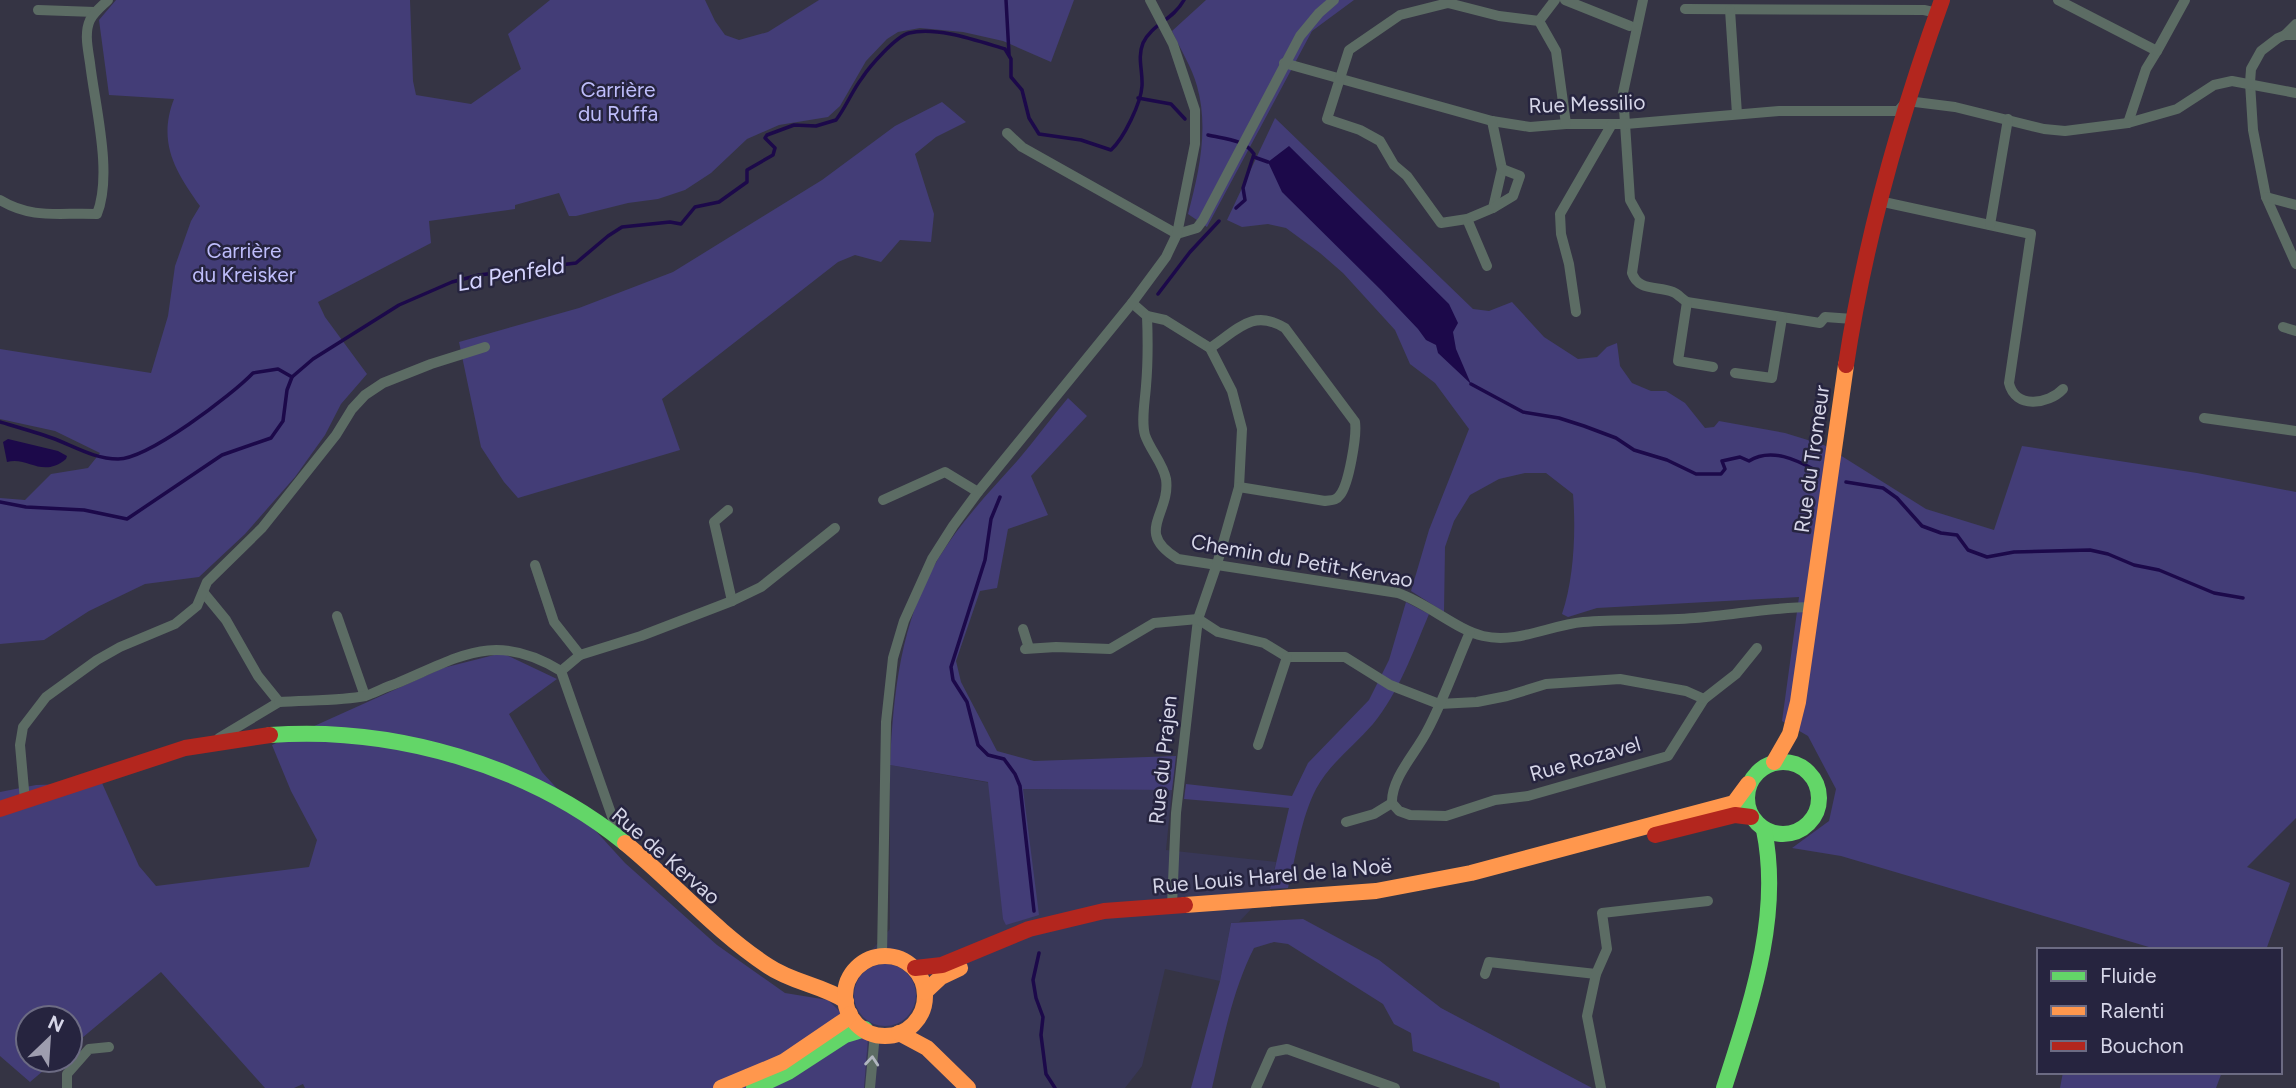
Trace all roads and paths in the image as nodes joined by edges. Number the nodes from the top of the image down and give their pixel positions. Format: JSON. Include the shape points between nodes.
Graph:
{"nodes":[{"id":1,"x":108,"y":0,"type":"edge"},
{"id":2,"x":1334,"y":0,"type":"edge"},
{"id":3,"x":1555,"y":0,"type":"edge"},
{"id":4,"x":1565,"y":0,"type":"edge"},
{"id":5,"x":1643,"y":0,"type":"edge"},
{"id":6,"x":2058,"y":0,"type":"edge"},
{"id":7,"x":2185,"y":0,"type":"edge"},
{"id":8,"x":1153,"y":4,"type":"edge"},
{"id":9,"x":1938,"y":4,"type":"edge"},
{"id":10,"x":1685,"y":9,"type":"dead end"},
{"id":11,"x":38,"y":10,"type":"dead end"},
{"id":12,"x":1730,"y":10,"type":"junction"},
{"id":13,"x":95,"y":12,"type":"junction"},
{"id":14,"x":1539,"y":21,"type":"junction"},
{"id":15,"x":2296,"y":24,"type":"edge"},
{"id":16,"x":1630,"y":26,"type":"dead end"},
{"id":17,"x":2291,"y":35,"type":"edge"},
{"id":18,"x":2157,"y":51,"type":"junction"},
{"id":19,"x":1284,"y":63,"type":"junction"},
{"id":20,"x":1340,"y":79,"type":"junction"},
{"id":21,"x":2250,"y":83,"type":"junction"},
{"id":22,"x":2296,"y":93,"type":"edge"},
{"id":23,"x":1903,"y":106,"type":"junction"},
{"id":24,"x":1737,"y":114,"type":"junction"},
{"id":25,"x":2008,"y":119,"type":"junction"},
{"id":26,"x":1492,"y":121,"type":"junction"},
{"id":27,"x":2128,"y":123,"type":"junction"},
{"id":28,"x":1566,"y":124,"type":"junction"},
{"id":29,"x":1612,"y":124,"type":"junction"},
{"id":30,"x":1626,"y":124,"type":"junction"},
{"id":31,"x":1007,"y":133,"type":"dead end"},
{"id":32,"x":1502,"y":169,"type":"junction"},
{"id":33,"x":2266,"y":197,"type":"junction"},
{"id":34,"x":0,"y":200,"type":"edge"},
{"id":35,"x":1879,"y":201,"type":"junction"},
{"id":36,"x":2296,"y":205,"type":"edge"},
{"id":37,"x":1493,"y":208,"type":"junction"},
{"id":38,"x":1467,"y":219,"type":"junction"},
{"id":39,"x":1990,"y":225,"type":"junction"},
{"id":40,"x":1177,"y":234,"type":"junction"},
{"id":41,"x":2296,"y":264,"type":"edge"},
{"id":42,"x":1487,"y":266,"type":"dead end"},
{"id":43,"x":1132,"y":303,"type":"junction"},
{"id":44,"x":1687,"y":303,"type":"junction"},
{"id":45,"x":1576,"y":312,"type":"dead end"},
{"id":46,"x":1147,"y":316,"type":"junction"},
{"id":47,"x":1782,"y":318,"type":"junction"},
{"id":48,"x":1853,"y":319,"type":"junction"},
{"id":49,"x":2283,"y":327,"type":"dead end"},
{"id":50,"x":2296,"y":331,"type":"edge"},
{"id":51,"x":485,"y":347,"type":"dead end"},
{"id":52,"x":1210,"y":348,"type":"junction"},
{"id":53,"x":1713,"y":367,"type":"dead end"},
{"id":54,"x":1735,"y":373,"type":"dead end"},
{"id":55,"x":2063,"y":389,"type":"dead end"},
{"id":56,"x":2204,"y":418,"type":"dead end"},
{"id":57,"x":2296,"y":431,"type":"edge"},
{"id":58,"x":1240,"y":487,"type":"junction"},
{"id":59,"x":978,"y":492,"type":"junction"},
{"id":60,"x":883,"y":500,"type":"dead end"},
{"id":61,"x":728,"y":510,"type":"dead end"},
{"id":62,"x":835,"y":528,"type":"dead end"},
{"id":63,"x":1217,"y":564,"type":"junction"},
{"id":64,"x":535,"y":565,"type":"dead end"},
{"id":65,"x":203,"y":592,"type":"junction"},
{"id":66,"x":732,"y":601,"type":"junction"},
{"id":67,"x":1812,"y":607,"type":"junction"},
{"id":68,"x":337,"y":616,"type":"dead end"},
{"id":69,"x":1198,"y":619,"type":"junction"},
{"id":70,"x":1023,"y":629,"type":"dead end"},
{"id":71,"x":1471,"y":632,"type":"junction"},
{"id":72,"x":1756,"y":648,"type":"dead end"},
{"id":73,"x":580,"y":655,"type":"junction"},
{"id":74,"x":1287,"y":657,"type":"junction"},
{"id":75,"x":561,"y":671,"type":"junction"},
{"id":76,"x":365,"y":696,"type":"junction"},
{"id":77,"x":1704,"y":699,"type":"junction"},
{"id":78,"x":279,"y":702,"type":"junction"},
{"id":79,"x":1439,"y":704,"type":"junction"},
{"id":80,"x":1793,"y":724,"type":"junction"},
{"id":81,"x":210,"y":743,"type":"junction"},
{"id":82,"x":1258,"y":745,"type":"dead end"},
{"id":83,"x":1774,"y":762,"type":"junction"},
{"id":84,"x":1802,"y":767,"type":"junction"},
{"id":85,"x":1748,"y":784,"type":"junction"},
{"id":86,"x":25,"y":801,"type":"junction"},
{"id":87,"x":1392,"y":803,"type":"junction"},
{"id":88,"x":0,"y":809,"type":"edge"},
{"id":89,"x":1751,"y":817,"type":"junction"},
{"id":90,"x":1346,"y":822,"type":"dead end"},
{"id":91,"x":1764,"y":830,"type":"junction"},
{"id":92,"x":1790,"y":834,"type":"junction"},
{"id":93,"x":620,"y":839,"type":"junction"},
{"id":94,"x":1769,"y":889,"type":"junction"},
{"id":95,"x":1707,"y":901,"type":"dead end"},
{"id":96,"x":1172,"y":905,"type":"junction"},
{"id":97,"x":882,"y":956,"type":"junction"},
{"id":98,"x":915,"y":968,"type":"junction"},
{"id":99,"x":1485,"y":974,"type":"dead end"},
{"id":100,"x":1596,"y":974,"type":"junction"},
{"id":101,"x":848,"y":979,"type":"junction"},
{"id":102,"x":809,"y":986,"type":"junction"},
{"id":103,"x":925,"y":992,"type":"junction"},
{"id":104,"x":848,"y":1007,"type":"junction"},
{"id":105,"x":919,"y":1017,"type":"junction"},
{"id":106,"x":870,"y":1031,"type":"junction"},
{"id":107,"x":899,"y":1033,"type":"junction"},
{"id":108,"x":109,"y":1047,"type":"dead end"},
{"id":109,"x":927,"y":1048,"type":"junction"},
{"id":110,"x":67,"y":1088,"type":"edge"},
{"id":111,"x":721,"y":1088,"type":"edge"},
{"id":112,"x":754,"y":1088,"type":"edge"},
{"id":113,"x":870,"y":1088,"type":"edge"},
{"id":114,"x":968,"y":1088,"type":"edge"},
{"id":115,"x":1256,"y":1088,"type":"edge"},
{"id":116,"x":1395,"y":1088,"type":"edge"},
{"id":117,"x":1601,"y":1088,"type":"edge"},
{"id":118,"x":1724,"y":1088,"type":"edge"}],
"edges":[{"from":1,"to":13,"type":"street"},
{"from":2,"to":19,"type":"street","via":[[1300,36]]},
{"from":3,"to":14,"type":"street"},
{"from":4,"to":16,"type":"street"},
{"from":5,"to":30,"type":"street","via":[[1623,93]]},
{"from":6,"to":18,"type":"street"},
{"from":7,"to":18,"type":"street"},
{"from":8,"to":40,"type":"street","via":[[1173,44],[1195,110],[1195,144]]},
{"from":9,"to":12,"type":"street","via":[[1924,10]]},
{"from":9,"to":23,"type":"main road","name":"Rue du Tromeur"},
{"from":10,"to":12,"type":"street"},
{"from":11,"to":13,"type":"street"},
{"from":12,"to":24,"type":"street"},
{"from":13,"to":34,"type":"street","via":[[86,37],[103,148],[102,202],[97,214],[18,210]]},
{"from":14,"to":20,"type":"street","via":[[1448,3],[1400,15],[1349,50]]},
{"from":14,"to":28,"type":"street","via":[[1556,51]]},
{"from":15,"to":17,"type":"street"},
{"from":17,"to":21,"type":"street","via":[[2278,38],[2256,57]]},
{"from":18,"to":27,"type":"street"},
{"from":19,"to":20,"type":"street","name":"Rue Messilio"},
{"from":19,"to":40,"type":"street","via":[[1214,201],[1197,228]]},
{"from":20,"to":26,"type":"street","name":"Rue Messilio"},
{"from":20,"to":38,"type":"street","via":[[1327,119],[1380,141],[1441,223]]},
{"from":21,"to":22,"type":"street","name":"Rue Messilio"},
{"from":21,"to":27,"type":"street","name":"Rue Messilio","via":[[2214,85],[2177,109]]},
{"from":21,"to":33,"type":"street","via":[[2253,130]]},
{"from":23,"to":24,"type":"street","name":"Rue Messilio"},
{"from":23,"to":25,"type":"street","name":"Rue Messilio","via":[[1955,107]]},
{"from":23,"to":35,"type":"main road","name":"Rue du Tromeur"},
{"from":24,"to":30,"type":"street","name":"Rue Messilio"},
{"from":25,"to":27,"type":"street","name":"Rue Messilio","via":[[2065,131]]},
{"from":25,"to":39,"type":"street"},
{"from":26,"to":28,"type":"street","name":"Rue Messilio","via":[[1530,127]]},
{"from":26,"to":32,"type":"street"},
{"from":28,"to":29,"type":"street","name":"Rue Messilio"},
{"from":29,"to":30,"type":"street","name":"Rue Messilio"},
{"from":29,"to":45,"type":"street","via":[[1560,214]]},
{"from":30,"to":44,"type":"street","via":[[1630,200],[1640,218],[1632,273],[1642,286],[1674,292]]},
{"from":31,"to":40,"type":"street","via":[[1022,147]]},
{"from":32,"to":37,"type":"street"},
{"from":32,"to":37,"type":"street","via":[[1520,176],[1513,196]]},
{"from":33,"to":36,"type":"street"},
{"from":33,"to":41,"type":"street"},
{"from":35,"to":39,"type":"street"},
{"from":35,"to":48,"type":"main road","name":"Rue du Tromeur"},
{"from":37,"to":38,"type":"street"},
{"from":38,"to":42,"type":"street"},
{"from":39,"to":55,"type":"street","via":[[2031,234],[2011,391],[2034,402],[2054,398]]},
{"from":40,"to":43,"type":"street"},
{"from":43,"to":46,"type":"street"},
{"from":43,"to":59,"type":"street"},
{"from":44,"to":47,"type":"street"},
{"from":44,"to":53,"type":"street","via":[[1678,361]]},
{"from":46,"to":52,"type":"street","via":[[1165,320]]},
{"from":46,"to":63,"type":"street","name":"Chemin du Petit-Kervao","via":[[1145,434],[1166,479],[1158,542],[1178,559]]},
{"from":47,"to":48,"type":"street","via":[[1819,323],[1825,317]]},
{"from":47,"to":54,"type":"street","via":[[1772,378]]},
{"from":48,"to":67,"type":"main road","name":"Rue du Tromeur"},
{"from":49,"to":50,"type":"street"},
{"from":51,"to":65,"type":"street","via":[[383,383],[365,395],[262,528],[206,582]]},
{"from":52,"to":58,"type":"street","name":"Rue du Prajen","via":[[1237,405],[1242,429]]},
{"from":52,"to":58,"type":"street","via":[[1252,319],[1272,320],[1285,328],[1355,422],[1349,467],[1336,500]]},
{"from":56,"to":57,"type":"street"},
{"from":58,"to":63,"type":"street","name":"Rue du Prajen"},
{"from":59,"to":60,"type":"street","via":[[945,472]]},
{"from":59,"to":97,"type":"street","via":[[932,559],[893,658],[886,722]]},
{"from":61,"to":66,"type":"street","via":[[714,522]]},
{"from":62,"to":66,"type":"street","via":[[761,587]]},
{"from":63,"to":69,"type":"street","name":"Rue du Prajen"},
{"from":63,"to":71,"type":"street","name":"Chemin du Petit-Kervao","via":[[1398,593]]},
{"from":64,"to":73,"type":"street","via":[[554,622]]},
{"from":65,"to":78,"type":"street"},
{"from":65,"to":86,"type":"street","via":[[197,606],[174,624],[97,660],[46,697],[23,727]]},
{"from":66,"to":73,"type":"street"},
{"from":67,"to":71,"type":"street","name":"Chemin du Petit-Kervao","via":[[1583,622],[1514,637]]},
{"from":67,"to":80,"type":"main road","name":"Rue du Tromeur"},
{"from":68,"to":76,"type":"street"},
{"from":69,"to":70,"type":"street","via":[[1154,623],[1110,649],[1027,648]]},
{"from":69,"to":74,"type":"street","via":[[1218,632],[1264,643]]},
{"from":69,"to":96,"type":"street","name":"Rue du Prajen","via":[[1176,813]]},
{"from":71,"to":79,"type":"street"},
{"from":72,"to":77,"type":"street","name":"Rue Rozavel","via":[[1736,674]]},
{"from":73,"to":75,"type":"street"},
{"from":74,"to":79,"type":"street","via":[[1345,657],[1382,680]]},
{"from":74,"to":82,"type":"street"},
{"from":75,"to":76,"type":"street","via":[[523,652],[497,648],[475,652]]},
{"from":75,"to":93,"type":"street"},
{"from":76,"to":78,"type":"street"},
{"from":77,"to":79,"type":"street","via":[[1686,691],[1620,679],[1546,684],[1507,696]]},
{"from":77,"to":87,"type":"street","name":"Rue Rozavel","via":[[1668,756],[1446,816],[1410,815]]},
{"from":78,"to":81,"type":"street"},
{"from":79,"to":87,"type":"street","via":[[1400,775]]},
{"from":80,"to":83,"type":"main road","name":"Rue du Tromeur"},
{"from":80,"to":84,"type":"main road","name":"Rue du Tromeur"},
{"from":81,"to":86,"type":"main road","name":"Rue de Kervao"},
{"from":81,"to":93,"type":"main road","name":"Rue de Kervao","via":[[289,734],[364,736],[433,749],[522,781]]},
{"from":83,"to":84,"type":"main road"},
{"from":83,"to":85,"type":"main road","via":[[1763,766]]},
{"from":84,"to":92,"type":"main road","via":[[1819,790],[1819,805],[1803,829]]},
{"from":85,"to":89,"type":"main road"},
{"from":85,"to":96,"type":"main road","name":"Rue Louis Harel de la Noë","via":[[1734,803],[1426,883],[1329,896]]},
{"from":86,"to":88,"type":"main road","name":"Rue de Kervao"},
{"from":87,"to":90,"type":"street"},
{"from":89,"to":91,"type":"main road"},
{"from":89,"to":103,"type":"main road","name":"Rue Louis Harel de la Noë","via":[[1735,815],[1405,896],[1124,918],[1063,929],[1005,947],[941,977]]},
{"from":91,"to":92,"type":"main road"},
{"from":91,"to":94,"type":"main road","via":[[1770,847]]},
{"from":92,"to":94,"type":"main road"},
{"from":93,"to":102,"type":"main road","name":"Rue de Kervao","via":[[736,943],[777,972]]},
{"from":94,"to":118,"type":"main road","via":[[1751,1003]]},
{"from":95,"to":100,"type":"street","via":[[1602,913],[1607,949]]},
{"from":96,"to":98,"type":"main road","name":"Rue Louis Harel de la Noë","via":[[1057,921],[942,965]]},
{"from":97,"to":98,"type":"main road","via":[[904,960]]},
{"from":97,"to":101,"type":"main road","via":[[860,965]]},
{"from":98,"to":103,"type":"main road"},
{"from":99,"to":100,"type":"street","via":[[1489,962]]},
{"from":100,"to":117,"type":"street","via":[[1587,1016]]},
{"from":101,"to":102,"type":"main road"},
{"from":101,"to":104,"type":"main road"},
{"from":102,"to":104,"type":"main road","name":"Rue de Kervao","via":[[835,993]]},
{"from":103,"to":105,"type":"main road"},
{"from":104,"to":106,"type":"main road","via":[[857,1024]]},
{"from":104,"to":111,"type":"main road","via":[[845,1020],[783,1062]]},
{"from":105,"to":107,"type":"main road"},
{"from":105,"to":109,"type":"main road"},
{"from":106,"to":107,"type":"main road"},
{"from":106,"to":112,"type":"main road","via":[[845,1035]]},
{"from":113,"to":106,"type":"street","one_way":true},
{"from":107,"to":109,"type":"main road"},
{"from":108,"to":110,"type":"street","via":[[89,1049],[66,1074]]},
{"from":109,"to":114,"type":"main road"},
{"from":115,"to":116,"type":"street","via":[[1272,1052],[1287,1049]]}]}
